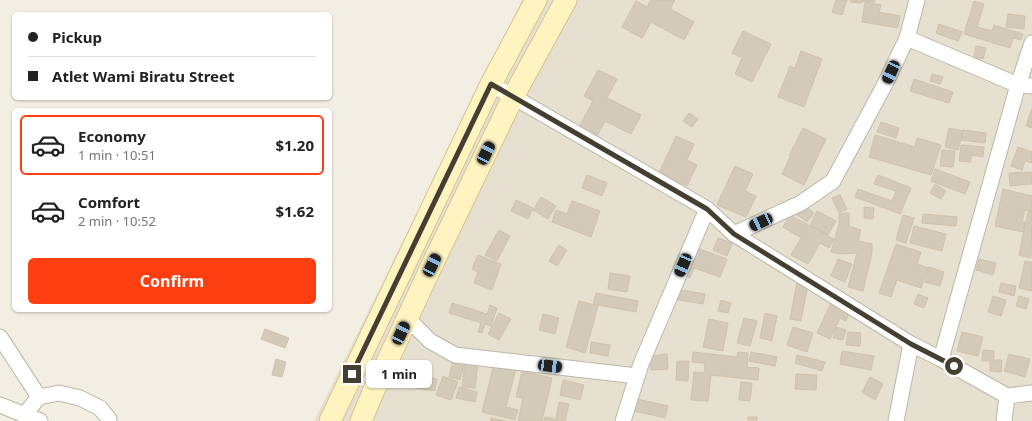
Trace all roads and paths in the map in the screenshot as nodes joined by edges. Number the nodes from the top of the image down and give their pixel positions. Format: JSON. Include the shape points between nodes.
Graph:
{"nodes":[{"id":1,"x":536,"y":0,"type":"edge"},
{"id":2,"x":566,"y":0,"type":"edge"},
{"id":3,"x":917,"y":0,"type":"edge"},
{"id":4,"x":907,"y":38,"type":"junction"},
{"id":5,"x":1032,"y":43,"type":"edge"},
{"id":6,"x":491,"y":84,"type":"junction"},
{"id":7,"x":1025,"y":86,"type":"edge"},
{"id":8,"x":513,"y":97,"type":"junction"},
{"id":9,"x":707,"y":209,"type":"junction"},
{"id":10,"x":734,"y":234,"type":"junction"},
{"id":11,"x":407,"y":318,"type":"junction"},
{"id":12,"x":0,"y":337,"type":"edge"},
{"id":13,"x":911,"y":344,"type":"junction"},
{"id":14,"x":941,"y":359,"type":"junction"},
{"id":15,"x":637,"y":376,"type":"junction"},
{"id":16,"x":1032,"y":393,"type":"edge"},
{"id":17,"x":1007,"y":396,"type":"junction"},
{"id":18,"x":40,"y":397,"type":"junction"},
{"id":19,"x":0,"y":404,"type":"edge"},
{"id":20,"x":24,"y":415,"type":"junction"},
{"id":21,"x":40,"y":421,"type":"edge"},
{"id":22,"x":109,"y":421,"type":"edge"},
{"id":23,"x":330,"y":421,"type":"edge"},
{"id":24,"x":361,"y":421,"type":"edge"},
{"id":25,"x":623,"y":421,"type":"edge"},
{"id":26,"x":896,"y":421,"type":"edge"},
{"id":27,"x":1004,"y":421,"type":"edge"}],
"edges":[{"from":1,"to":6,"type":"main road"},
{"from":2,"to":8,"type":"main road"},
{"from":3,"to":4,"type":"street"},
{"from":4,"to":7,"type":"street"},
{"from":4,"to":10,"type":"street","via":[[833,181],[801,203]]},
{"from":5,"to":7,"type":"street"},
{"from":6,"to":8,"type":"street"},
{"from":6,"to":23,"type":"main road"},
{"from":7,"to":14,"type":"street"},
{"from":8,"to":9,"type":"street"},
{"from":8,"to":11,"type":"main road"},
{"from":9,"to":10,"type":"street"},
{"from":9,"to":15,"type":"street"},
{"from":10,"to":13,"type":"street"},
{"from":11,"to":15,"type":"street","via":[[430,341],[455,355]]},
{"from":11,"to":24,"type":"main road"},
{"from":12,"to":18,"type":"street"},
{"from":13,"to":14,"type":"street"},
{"from":13,"to":26,"type":"street"},
{"from":14,"to":17,"type":"street"},
{"from":15,"to":25,"type":"street"},
{"from":16,"to":17,"type":"street"},
{"from":17,"to":27,"type":"street"},
{"from":18,"to":20,"type":"street"},
{"from":18,"to":22,"type":"street","via":[[59,393],[80,398],[100,408]]},
{"from":19,"to":20,"type":"street"},
{"from":20,"to":21,"type":"street"}]}
